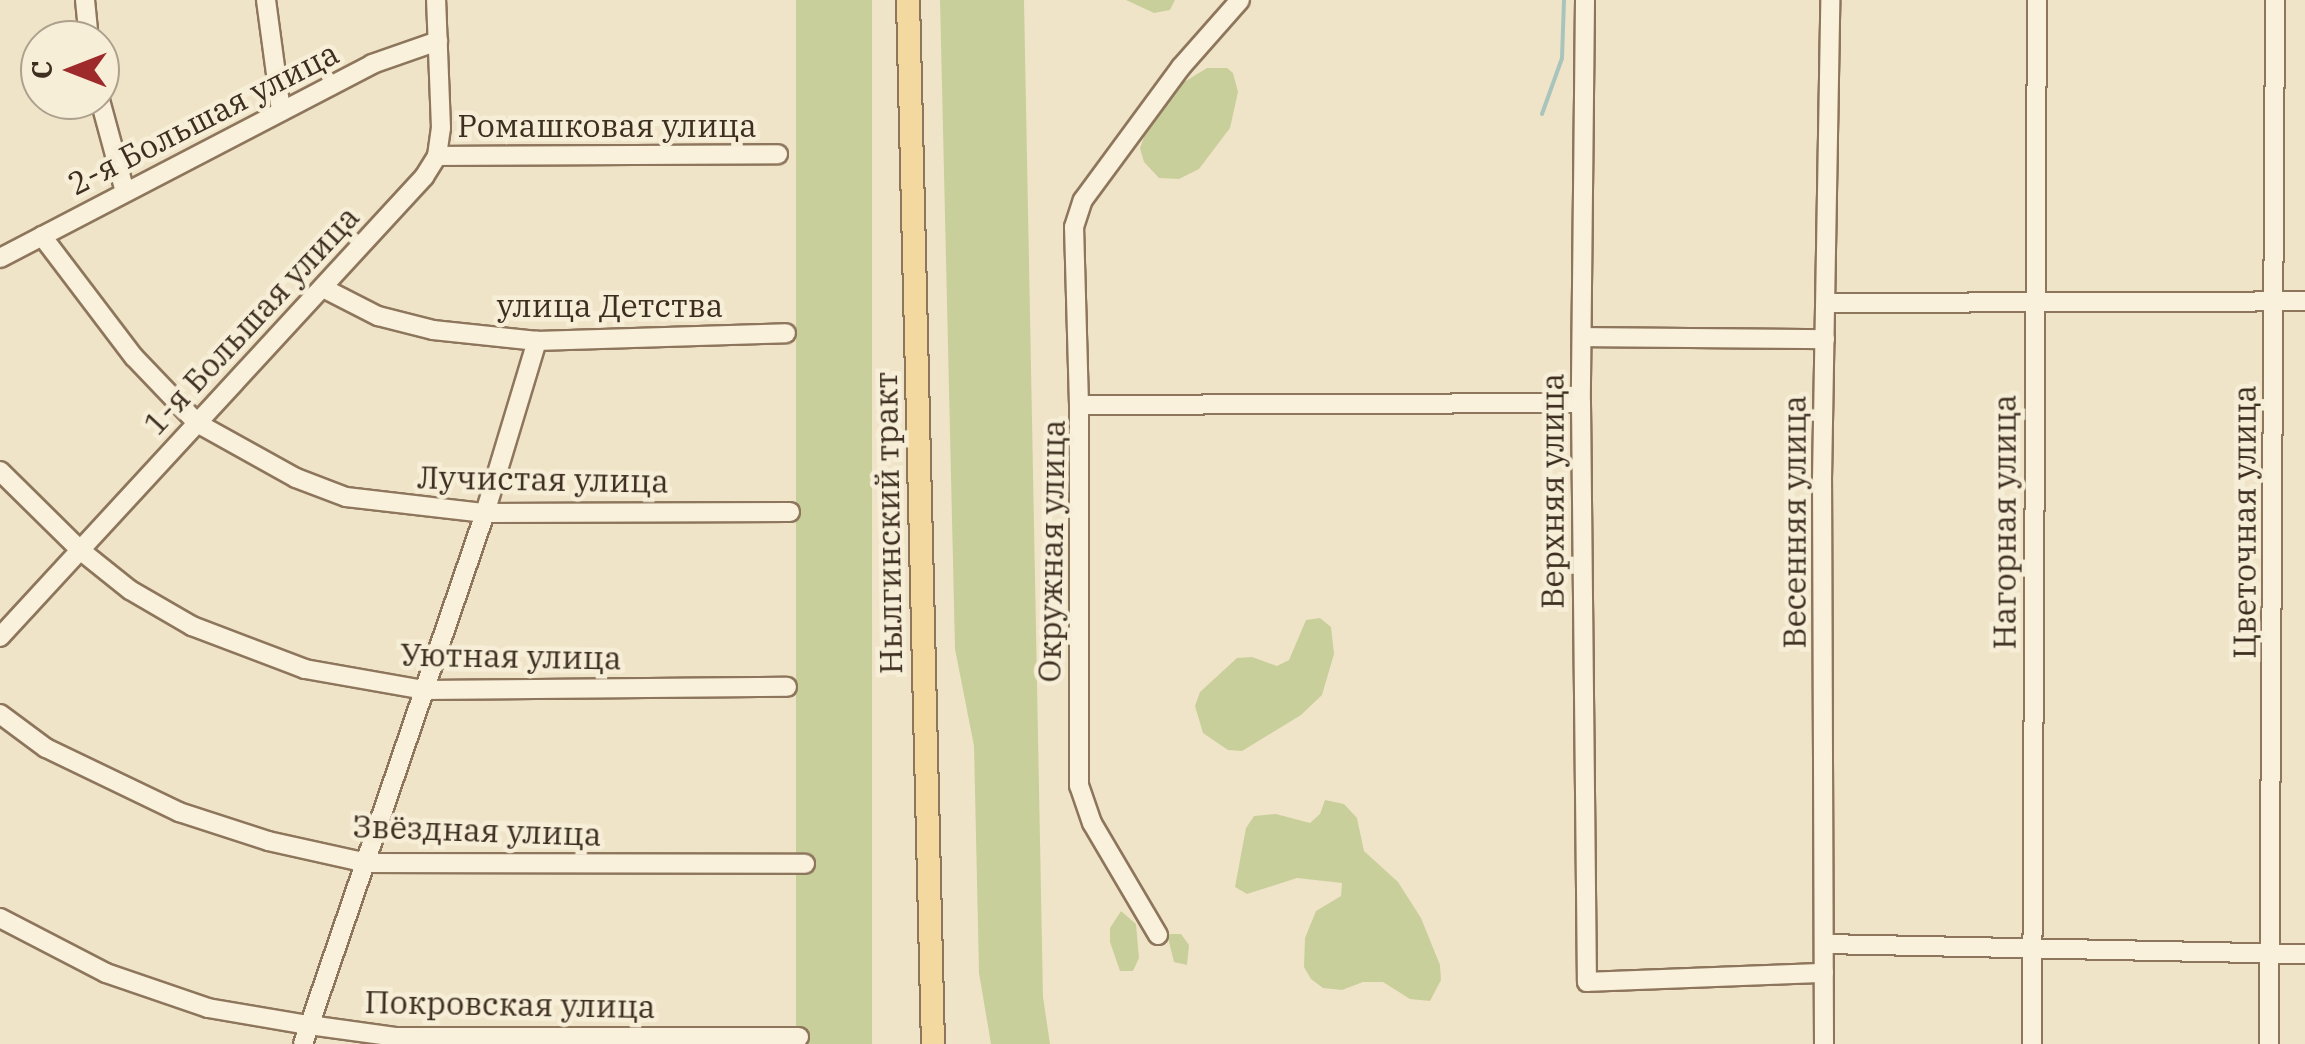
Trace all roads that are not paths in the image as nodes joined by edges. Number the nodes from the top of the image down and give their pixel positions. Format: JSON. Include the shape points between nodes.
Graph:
{"nodes":[{"id":1,"x":266,"y":0,"type":"edge"},
{"id":2,"x":436,"y":0,"type":"edge"},
{"id":3,"x":908,"y":0,"type":"edge"},
{"id":4,"x":1240,"y":0,"type":"edge"},
{"id":5,"x":1584,"y":0,"type":"edge"},
{"id":6,"x":1830,"y":0,"type":"edge"},
{"id":7,"x":2037,"y":0,"type":"edge"},
{"id":8,"x":2275,"y":0,"type":"edge"},
{"id":9,"x":438,"y":41,"type":"junction"},
{"id":10,"x":281,"y":112,"type":"junction"},
{"id":11,"x":105,"y":120,"type":"edge"},
{"id":12,"x":778,"y":154,"type":"dead end"},
{"id":13,"x":436,"y":156,"type":"junction"},
{"id":14,"x":124,"y":192,"type":"junction"},
{"id":15,"x":42,"y":236,"type":"junction"},
{"id":16,"x":0,"y":258,"type":"edge"},
{"id":17,"x":323,"y":288,"type":"junction"},
{"id":18,"x":2273,"y":300,"type":"junction"},
{"id":19,"x":2034,"y":301,"type":"junction"},
{"id":20,"x":2305,"y":301,"type":"edge"},
{"id":21,"x":1826,"y":304,"type":"junction"},
{"id":22,"x":786,"y":334,"type":"dead end"},
{"id":23,"x":1582,"y":338,"type":"junction"},
{"id":24,"x":1825,"y":340,"type":"junction"},
{"id":25,"x":537,"y":341,"type":"junction"},
{"id":26,"x":1581,"y":403,"type":"junction"},
{"id":27,"x":1079,"y":405,"type":"junction"},
{"id":28,"x":197,"y":424,"type":"junction"},
{"id":29,"x":0,"y":470,"type":"edge"},
{"id":30,"x":790,"y":512,"type":"dead end"},
{"id":31,"x":485,"y":513,"type":"junction"},
{"id":32,"x":80,"y":550,"type":"junction"},
{"id":33,"x":0,"y":637,"type":"edge"},
{"id":34,"x":788,"y":687,"type":"dead end"},
{"id":35,"x":424,"y":690,"type":"junction"},
{"id":36,"x":0,"y":714,"type":"edge"},
{"id":37,"x":367,"y":863,"type":"junction"},
{"id":38,"x":805,"y":864,"type":"dead end"},
{"id":39,"x":0,"y":918,"type":"edge"},
{"id":40,"x":1158,"y":936,"type":"dead end"},
{"id":41,"x":1824,"y":944,"type":"junction"},
{"id":42,"x":2034,"y":950,"type":"junction"},
{"id":43,"x":2270,"y":954,"type":"junction"},
{"id":44,"x":2305,"y":954,"type":"edge"},
{"id":45,"x":1824,"y":973,"type":"junction"},
{"id":46,"x":308,"y":1025,"type":"junction"},
{"id":47,"x":799,"y":1037,"type":"dead end"},
{"id":48,"x":933,"y":1042,"type":"edge"},
{"id":49,"x":303,"y":1044,"type":"edge"},
{"id":50,"x":1824,"y":1044,"type":"edge"},
{"id":51,"x":2032,"y":1044,"type":"edge"},
{"id":52,"x":2269,"y":1044,"type":"edge"}],
"edges":[{"from":1,"to":10,"type":"street"},
{"from":2,"to":9,"type":"street"},
{"from":3,"to":48,"type":"main road","name":"Нылгинский тракт"},
{"from":4,"to":27,"type":"street","via":[[1181,66],[1082,200],[1074,227]]},
{"from":5,"to":23,"type":"street","name":"Верхняя улица"},
{"from":6,"to":21,"type":"street","name":"Весенняя улица"},
{"from":7,"to":19,"type":"street","name":"Нагорная улица"},
{"from":8,"to":18,"type":"street","name":"Цветочная улица"},
{"from":9,"to":10,"type":"street","name":"2-я Большая улица","via":[[372,64]]},
{"from":9,"to":13,"type":"street","via":[[442,128]]},
{"from":10,"to":14,"type":"street","name":"2-я Большая улица"},
{"from":11,"to":14,"type":"street"},
{"from":12,"to":13,"type":"street","name":"Ромашковая улица"},
{"from":13,"to":17,"type":"street","name":"1-я Большая улица"},
{"from":14,"to":15,"type":"street","name":"2-я Большая улица"},
{"from":15,"to":16,"type":"street","name":"2-я Большая улица"},
{"from":15,"to":28,"type":"street","name":"Лучистая улица","via":[[134,357]]},
{"from":17,"to":25,"type":"street","name":"улица Детства","via":[[378,316],[433,330]]},
{"from":17,"to":28,"type":"street","name":"1-я Большая улица"},
{"from":18,"to":19,"type":"street"},
{"from":18,"to":20,"type":"street"},
{"from":18,"to":43,"type":"street","name":"Цветочная улица"},
{"from":19,"to":21,"type":"street"},
{"from":19,"to":42,"type":"street","name":"Нагорная улица"},
{"from":21,"to":24,"type":"street","name":"Весенняя улица"},
{"from":22,"to":25,"type":"street","name":"улица Детства"},
{"from":23,"to":24,"type":"street"},
{"from":23,"to":26,"type":"street","name":"Верхняя улица"},
{"from":24,"to":41,"type":"street","name":"Весенняя улица"},
{"from":25,"to":31,"type":"street"},
{"from":26,"to":27,"type":"street","name":"Окружная улица"},
{"from":26,"to":45,"type":"street","name":"Верхняя улица","via":[[1587,982]]},
{"from":27,"to":40,"type":"street","name":"Окружная улица","via":[[1080,786],[1092,823]]},
{"from":28,"to":31,"type":"street","name":"Лучистая улица","via":[[296,478],[346,496]]},
{"from":28,"to":32,"type":"street","name":"1-я Большая улица"},
{"from":29,"to":32,"type":"street","name":"Уютная улица"},
{"from":30,"to":31,"type":"street","name":"Лучистая улица"},
{"from":31,"to":35,"type":"street"},
{"from":32,"to":33,"type":"street","name":"1-я Большая улица"},
{"from":32,"to":35,"type":"street","name":"Уютная улица","via":[[130,590],[252,652]]},
{"from":34,"to":35,"type":"street","name":"Уютная улица"},
{"from":35,"to":37,"type":"street"},
{"from":36,"to":37,"type":"street","name":"Звёздная улица","via":[[46,748],[179,812]]},
{"from":37,"to":38,"type":"street","name":"Звёздная улица"},
{"from":37,"to":46,"type":"street"},
{"from":39,"to":46,"type":"street","name":"Покровская улица","via":[[123,979],[208,1008]]},
{"from":41,"to":42,"type":"street"},
{"from":41,"to":45,"type":"street","name":"Весенняя улица"},
{"from":42,"to":43,"type":"street"},
{"from":42,"to":51,"type":"street","name":"Нагорная улица"},
{"from":43,"to":44,"type":"street"},
{"from":43,"to":52,"type":"street","name":"Цветочная улица"},
{"from":45,"to":50,"type":"street","name":"Весенняя улица"},
{"from":46,"to":47,"type":"street","name":"Покровская улица","via":[[396,1037]]},
{"from":46,"to":49,"type":"street"}]}
